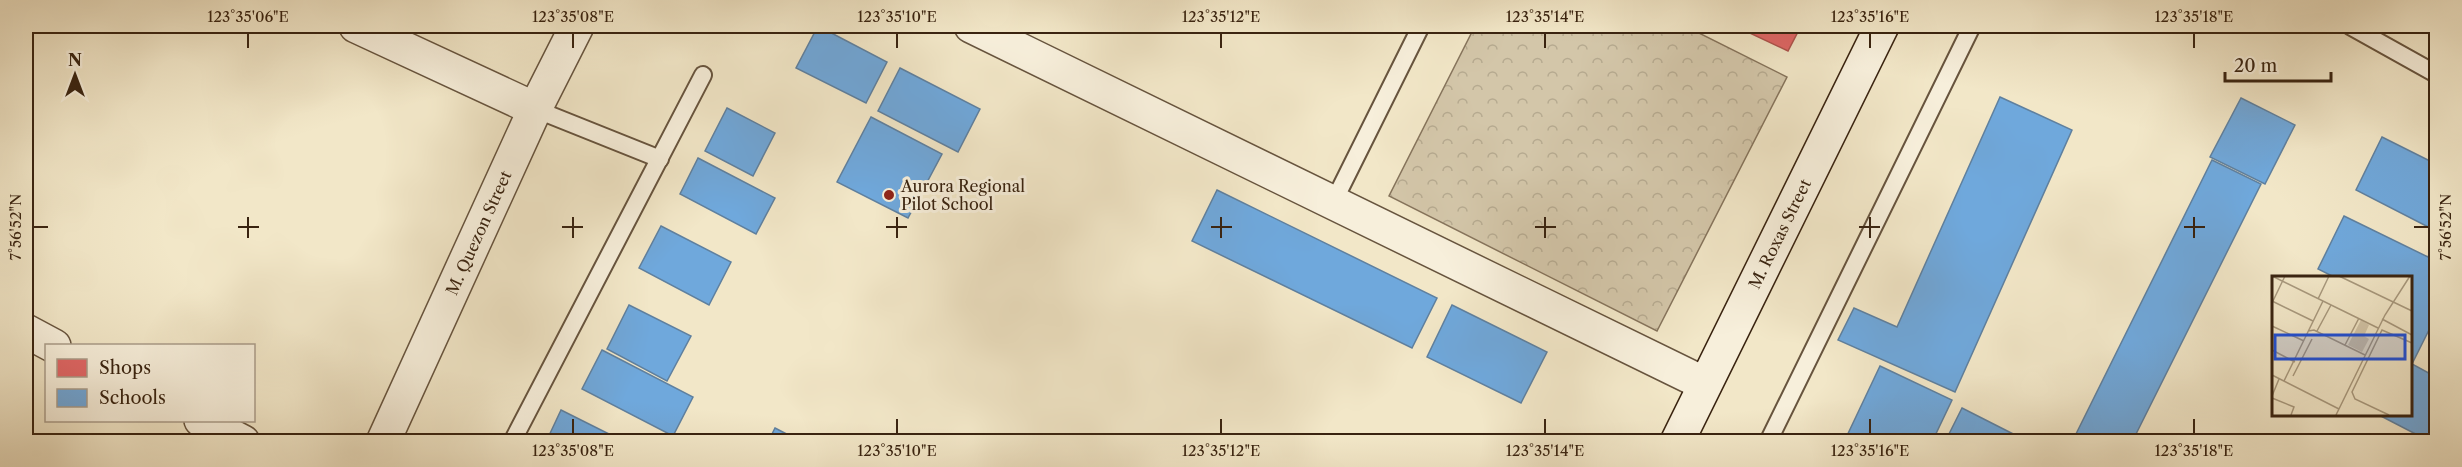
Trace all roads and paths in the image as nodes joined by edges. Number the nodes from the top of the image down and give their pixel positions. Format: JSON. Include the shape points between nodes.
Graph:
{"nodes":[{"id":1,"x":356,"y":26,"type":"edge"},
{"id":2,"x":578,"y":26,"type":"edge"},
{"id":3,"x":971,"y":26,"type":"edge"},
{"id":4,"x":1421,"y":26,"type":"edge"},
{"id":5,"x":1882,"y":26,"type":"edge"},
{"id":6,"x":1972,"y":26,"type":"edge"},
{"id":7,"x":2350,"y":26,"type":"edge"},
{"id":8,"x":2436,"y":74,"type":"edge"},
{"id":9,"x":703,"y":75,"type":"dead end"},
{"id":10,"x":536,"y":109,"type":"junction"},
{"id":11,"x":660,"y":159,"type":"junction"},
{"id":12,"x":1333,"y":203,"type":"junction"},
{"id":13,"x":26,"y":331,"type":"edge"},
{"id":14,"x":52,"y":344,"type":"edge"},
{"id":15,"x":1705,"y":384,"type":"junction"},
{"id":16,"x":205,"y":422,"type":"edge"},
{"id":17,"x":243,"y":441,"type":"edge"},
{"id":18,"x":383,"y":441,"type":"edge"},
{"id":19,"x":512,"y":441,"type":"edge"},
{"id":20,"x":1677,"y":441,"type":"edge"},
{"id":21,"x":1768,"y":441,"type":"edge"}],
"edges":[{"from":1,"to":10,"type":"street"},
{"from":2,"to":10,"type":"street","name":"M. Quezon Street"},
{"from":3,"to":12,"type":"street"},
{"from":4,"to":12,"type":"lane"},
{"from":5,"to":15,"type":"street","name":"M. Roxas Street"},
{"from":6,"to":21,"type":"lane"},
{"from":7,"to":8,"type":"lane"},
{"from":9,"to":11,"type":"lane"},
{"from":10,"to":11,"type":"lane"},
{"from":10,"to":18,"type":"street","name":"M. Quezon Street"},
{"from":11,"to":19,"type":"lane"},
{"from":12,"to":15,"type":"street"},
{"from":13,"to":14,"type":"street"},
{"from":15,"to":20,"type":"street","name":"M. Roxas Street"},
{"from":16,"to":17,"type":"street"}]}
